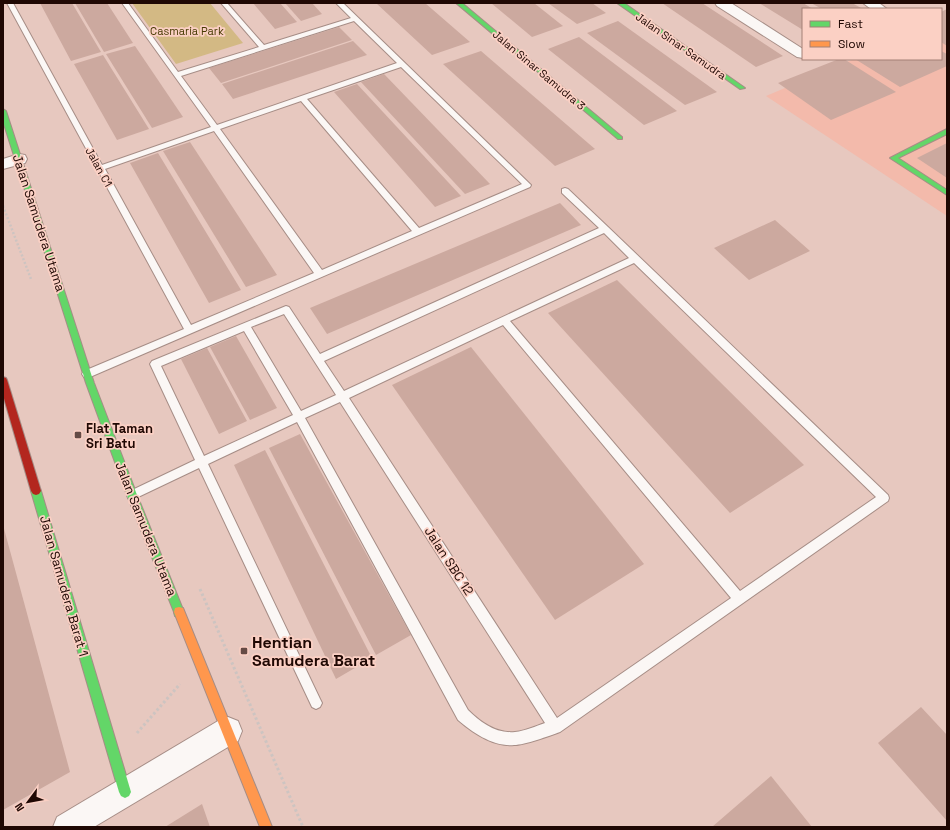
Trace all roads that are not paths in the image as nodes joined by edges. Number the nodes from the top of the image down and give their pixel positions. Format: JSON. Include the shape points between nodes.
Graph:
{"nodes":[{"id":1,"x":10,"y":3,"type":"edge"},
{"id":2,"x":125,"y":3,"type":"edge"},
{"id":3,"x":224,"y":3,"type":"edge"},
{"id":4,"x":339,"y":3,"type":"edge"},
{"id":5,"x":459,"y":3,"type":"edge"},
{"id":6,"x":620,"y":3,"type":"edge"},
{"id":7,"x":722,"y":3,"type":"edge"},
{"id":8,"x":355,"y":18,"type":"junction"},
{"id":9,"x":263,"y":48,"type":"junction"},
{"id":10,"x":802,"y":54,"type":"dead end"},
{"id":11,"x":402,"y":64,"type":"junction"},
{"id":12,"x":176,"y":75,"type":"junction"},
{"id":13,"x":742,"y":88,"type":"dead end"},
{"id":14,"x":302,"y":98,"type":"junction"},
{"id":15,"x":3,"y":111,"type":"edge"},
{"id":16,"x":215,"y":128,"type":"junction"},
{"id":17,"x":947,"y":131,"type":"edge"},
{"id":18,"x":620,"y":138,"type":"dead end"},
{"id":19,"x":19,"y":158,"type":"junction"},
{"id":20,"x":3,"y":164,"type":"edge"},
{"id":21,"x":100,"y":168,"type":"junction"},
{"id":22,"x":565,"y":191,"type":"dead end"},
{"id":23,"x":947,"y":193,"type":"edge"},
{"id":24,"x":605,"y":229,"type":"junction"},
{"id":25,"x":418,"y":232,"type":"junction"},
{"id":26,"x":634,"y":259,"type":"junction"},
{"id":27,"x":320,"y":274,"type":"junction"},
{"id":28,"x":504,"y":320,"type":"junction"},
{"id":29,"x":246,"y":326,"type":"junction"},
{"id":30,"x":188,"y":330,"type":"junction"},
{"id":31,"x":319,"y":359,"type":"junction"},
{"id":32,"x":86,"y":374,"type":"junction"},
{"id":33,"x":3,"y":380,"type":"edge"},
{"id":34,"x":343,"y":396,"type":"junction"},
{"id":35,"x":299,"y":416,"type":"junction"},
{"id":36,"x":14,"y":417,"type":"junction"},
{"id":37,"x":3,"y":422,"type":"edge"},
{"id":38,"x":201,"y":462,"type":"junction"},
{"id":39,"x":132,"y":495,"type":"junction"},
{"id":40,"x":739,"y":599,"type":"junction"},
{"id":41,"x":316,"y":703,"type":"dead end"},
{"id":42,"x":555,"y":727,"type":"junction"},
{"id":43,"x":228,"y":731,"type":"junction"},
{"id":44,"x":125,"y":792,"type":"junction"},
{"id":45,"x":67,"y":827,"type":"edge"},
{"id":46,"x":266,"y":827,"type":"edge"}],
"edges":[{"from":1,"to":21,"type":"lane","name":"Jalan C1"},
{"from":2,"to":12,"type":"lane"},
{"from":3,"to":9,"type":"lane"},
{"from":4,"to":8,"type":"lane"},
{"from":5,"to":18,"type":"street","name":"Jalan Sinar Samudra 3"},
{"from":6,"to":13,"type":"street","name":"Jalan Sinar Samudra"},
{"from":7,"to":10,"type":"street"},
{"from":8,"to":9,"type":"lane"},
{"from":8,"to":11,"type":"lane"},
{"from":9,"to":12,"type":"lane"},
{"from":11,"to":14,"type":"lane"},
{"from":11,"to":25,"type":"lane","via":[[527,185]]},
{"from":12,"to":16,"type":"lane"},
{"from":14,"to":16,"type":"lane"},
{"from":14,"to":25,"type":"lane"},
{"from":15,"to":19,"type":"street","name":"Jalan Samudera Utama"},
{"from":16,"to":21,"type":"lane"},
{"from":16,"to":27,"type":"lane"},
{"from":17,"to":23,"type":"street","via":[[893,158]]},
{"from":19,"to":20,"type":"street"},
{"from":19,"to":32,"type":"street","name":"Jalan Samudera Utama"},
{"from":21,"to":30,"type":"lane","name":"Jalan C1"},
{"from":22,"to":24,"type":"lane"},
{"from":24,"to":26,"type":"lane"},
{"from":24,"to":31,"type":"lane"},
{"from":25,"to":27,"type":"lane"},
{"from":26,"to":28,"type":"lane"},
{"from":26,"to":40,"type":"lane","via":[[884,498]]},
{"from":27,"to":30,"type":"lane"},
{"from":28,"to":34,"type":"lane"},
{"from":28,"to":40,"type":"lane"},
{"from":29,"to":31,"type":"lane","name":"Jalan SBC 12","via":[[286,309]]},
{"from":29,"to":35,"type":"lane"},
{"from":29,"to":38,"type":"lane","via":[[155,364]]},
{"from":30,"to":32,"type":"lane"},
{"from":31,"to":34,"type":"lane","name":"Jalan SBC 12"},
{"from":32,"to":39,"type":"street","name":"Jalan Samudera Utama"},
{"from":33,"to":36,"type":"street","name":"Jalan Samudera Barat 1"},
{"from":34,"to":35,"type":"lane"},
{"from":34,"to":42,"type":"lane","name":"Jalan SBC 12"},
{"from":35,"to":38,"type":"lane"},
{"from":35,"to":42,"type":"lane","via":[[463,715],[491,735],[514,739]]},
{"from":36,"to":37,"type":"lane"},
{"from":36,"to":44,"type":"street","name":"Jalan Samudera Barat 1"},
{"from":38,"to":39,"type":"lane"},
{"from":38,"to":41,"type":"lane"},
{"from":39,"to":43,"type":"street","name":"Jalan Samudera Utama"},
{"from":40,"to":42,"type":"lane"},
{"from":43,"to":44,"type":"street"},
{"from":43,"to":46,"type":"street","name":"Jalan Samudera Utama"},
{"from":44,"to":45,"type":"street"}]}
